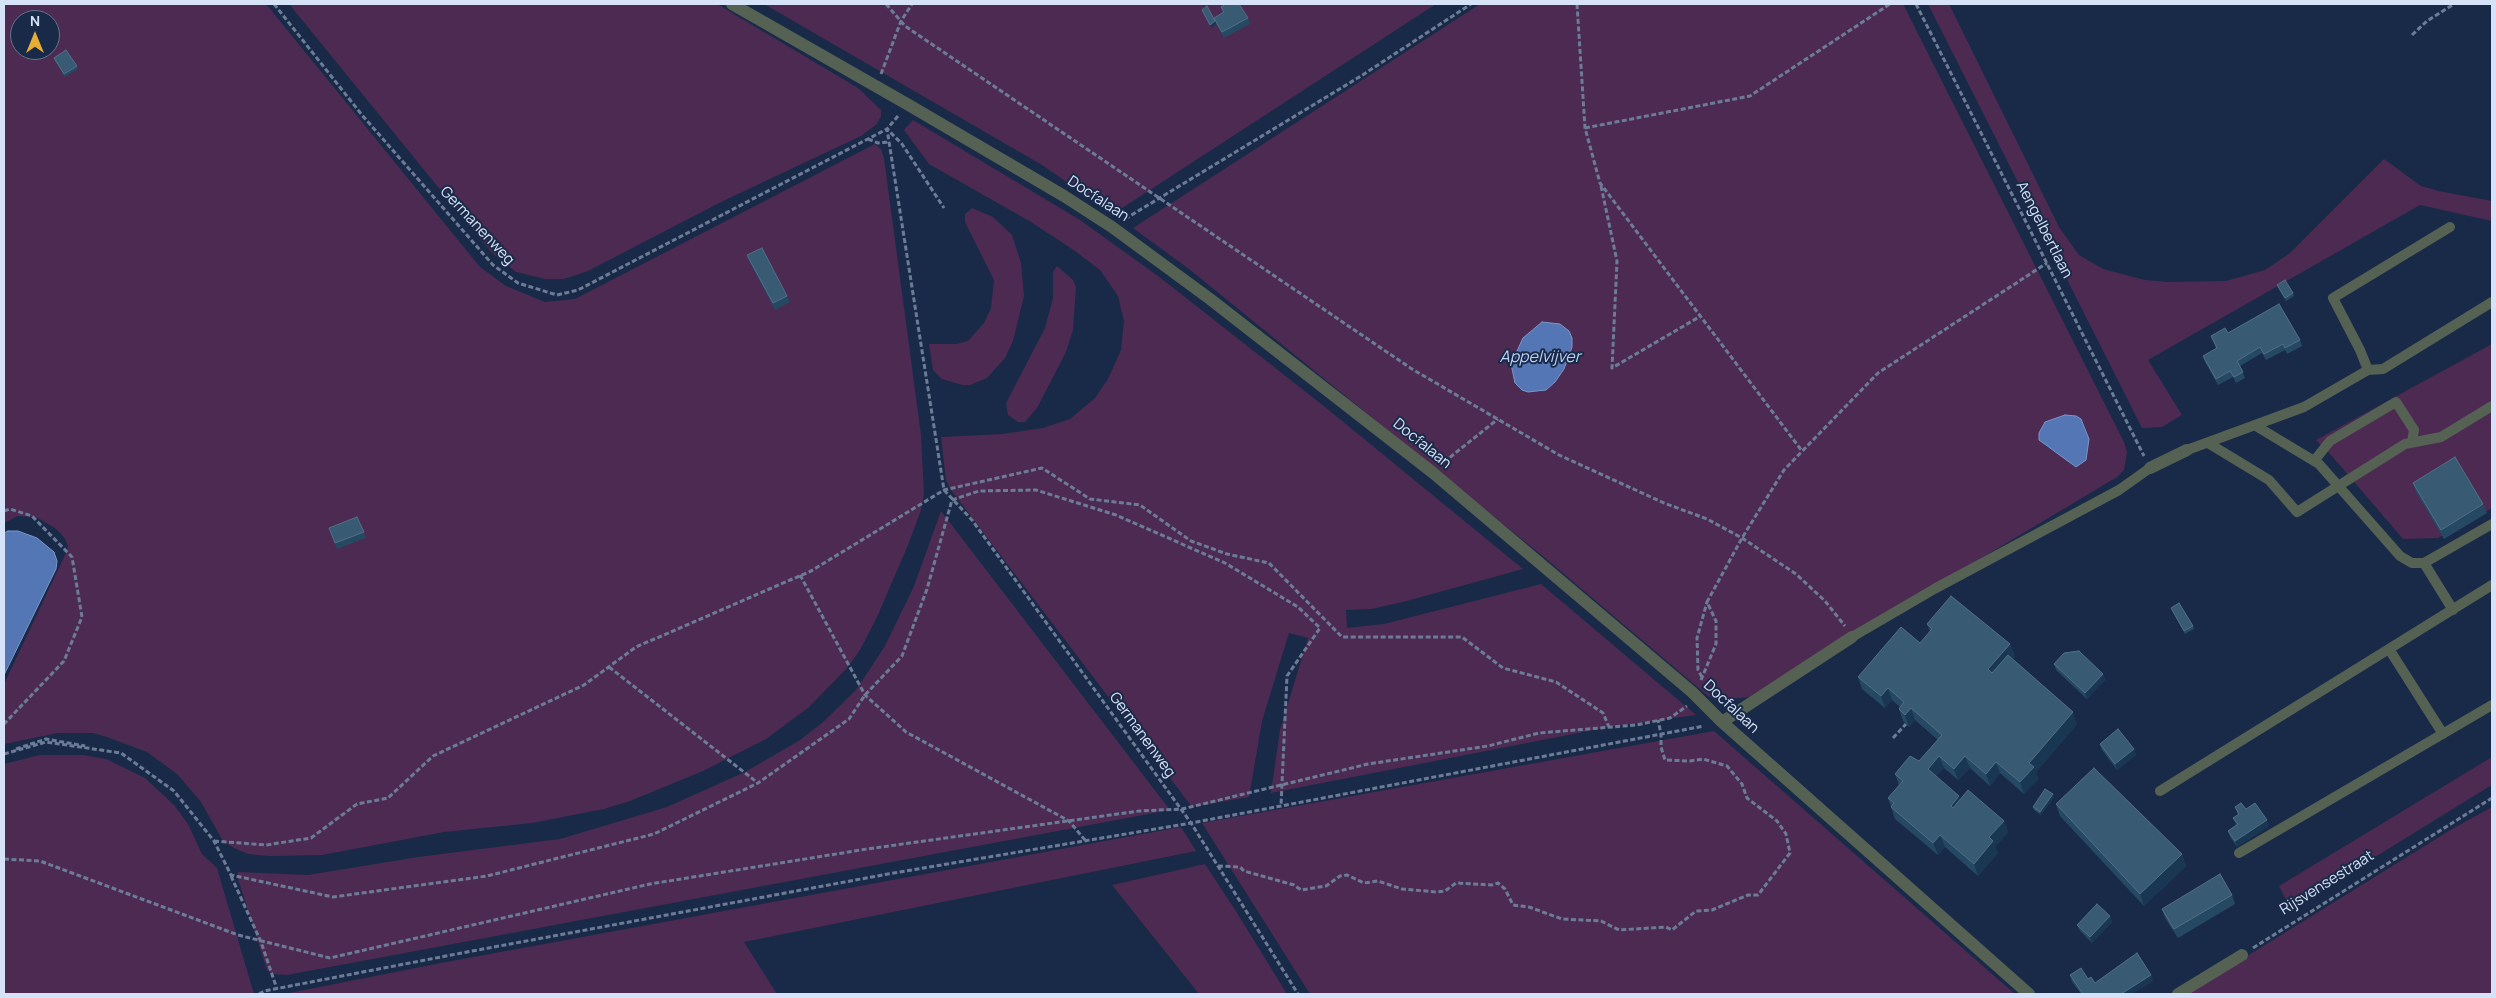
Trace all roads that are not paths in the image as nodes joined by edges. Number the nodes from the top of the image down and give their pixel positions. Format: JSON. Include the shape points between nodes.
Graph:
{"nodes":[{"id":1,"x":732,"y":4,"type":"edge"},
{"id":2,"x":2450,"y":228,"type":"dead end"},
{"id":3,"x":2492,"y":302,"type":"edge"},
{"id":4,"x":2368,"y":370,"type":"junction"},
{"id":5,"x":2492,"y":406,"type":"edge"},
{"id":6,"x":2256,"y":426,"type":"junction"},
{"id":7,"x":2412,"y":442,"type":"junction"},
{"id":8,"x":2208,"y":443,"type":"junction"},
{"id":9,"x":2187,"y":450,"type":"joint"},
{"id":10,"x":2314,"y":461,"type":"junction"},
{"id":11,"x":2150,"y":468,"type":"joint"},
{"id":12,"x":2338,"y":486,"type":"junction"},
{"id":13,"x":2492,"y":524,"type":"edge"},
{"id":14,"x":2424,"y":564,"type":"junction"},
{"id":15,"x":2492,"y":585,"type":"edge"},
{"id":16,"x":2453,"y":610,"type":"junction"},
{"id":17,"x":1852,"y":637,"type":"joint"},
{"id":18,"x":2389,"y":649,"type":"junction"},
{"id":19,"x":2492,"y":705,"type":"edge"},
{"id":20,"x":1722,"y":722,"type":"junction"},
{"id":21,"x":2443,"y":734,"type":"junction"},
{"id":22,"x":2160,"y":791,"type":"dead end"},
{"id":23,"x":2239,"y":853,"type":"dead end"},
{"id":24,"x":2242,"y":955,"type":"road end"},
{"id":25,"x":2029,"y":994,"type":"edge"},
{"id":26,"x":2178,"y":994,"type":"edge"}],
"edges":[{"from":1,"to":20,"type":"street","name":"Docfalaan","via":[[1112,226],[1210,298],[1432,472],[1694,694]]},
{"from":2,"to":4,"type":"lane","via":[[2333,298]]},
{"from":3,"to":4,"type":"lane","via":[[2383,369]]},
{"from":4,"to":6,"type":"lane","via":[[2304,407]]},
{"from":5,"to":7,"type":"lane","via":[[2441,437]]},
{"from":6,"to":8,"type":"lane"},
{"from":6,"to":10,"type":"lane"},
{"from":7,"to":10,"type":"lane","via":[[2414,430],[2396,402],[2330,441]]},
{"from":7,"to":12,"type":"lane"},
{"from":8,"to":9,"type":"lane"},
{"from":8,"to":12,"type":"lane","via":[[2269,480],[2296,512]]},
{"from":9,"to":11,"type":"street"},
{"from":10,"to":12,"type":"lane"},
{"from":11,"to":17,"type":"lane","via":[[2119,490]]},
{"from":12,"to":14,"type":"lane","via":[[2400,556],[2412,563]]},
{"from":13,"to":14,"type":"lane"},
{"from":14,"to":16,"type":"lane"},
{"from":15,"to":16,"type":"lane"},
{"from":16,"to":18,"type":"lane"},
{"from":17,"to":20,"type":"street"},
{"from":18,"to":21,"type":"lane"},
{"from":18,"to":22,"type":"lane"},
{"from":19,"to":21,"type":"lane"},
{"from":20,"to":25,"type":"street","name":"Docfalaan"},
{"from":21,"to":23,"type":"lane"},
{"from":24,"to":26,"type":"street"}]}
